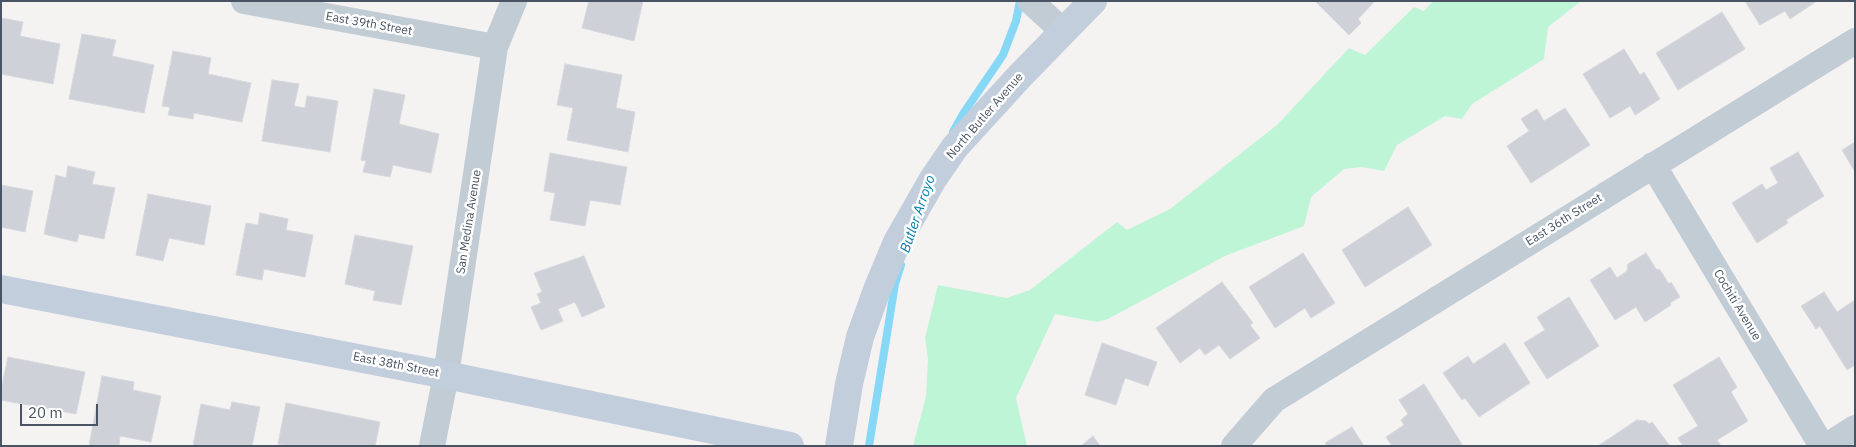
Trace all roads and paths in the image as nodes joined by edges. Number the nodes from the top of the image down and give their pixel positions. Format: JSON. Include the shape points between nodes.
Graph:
{"nodes":[{"id":1,"x":244,"y":1,"type":"edge"},
{"id":2,"x":514,"y":1,"type":"edge"},
{"id":3,"x":1030,"y":1,"type":"edge"},
{"id":4,"x":1094,"y":1,"type":"edge"},
{"id":5,"x":1064,"y":32,"type":"junction"},
{"id":6,"x":1855,"y":41,"type":"edge"},
{"id":7,"x":495,"y":47,"type":"junction"},
{"id":8,"x":1653,"y":165,"type":"junction"},
{"id":9,"x":1,"y":289,"type":"edge"},
{"id":10,"x":446,"y":375,"type":"junction"},
{"id":11,"x":1855,"y":428,"type":"edge"},
{"id":12,"x":432,"y":446,"type":"edge"},
{"id":13,"x":790,"y":446,"type":"edge"},
{"id":14,"x":839,"y":446,"type":"edge"},
{"id":15,"x":1234,"y":446,"type":"edge"},
{"id":16,"x":1822,"y":446,"type":"edge"},
{"id":17,"x":1827,"y":446,"type":"edge"}],
"edges":[{"from":1,"to":7,"type":"street","name":"East 39th Street"},
{"from":2,"to":7,"type":"street","name":"San Medina Avenue"},
{"from":3,"to":5,"type":"street"},
{"from":4,"to":5,"type":"street","name":"North Butler Avenue"},
{"from":5,"to":14,"type":"street","name":"North Butler Avenue","via":[[955,147],[897,242],[860,337]]},
{"from":6,"to":8,"type":"street","name":"East 36th Street"},
{"from":7,"to":10,"type":"street","name":"San Medina Avenue"},
{"from":8,"to":15,"type":"street","name":"East 36th Street","via":[[1274,400]]},
{"from":8,"to":16,"type":"street","name":"Cochiti Avenue"},
{"from":9,"to":10,"type":"street","name":"East 38th Street"},
{"from":10,"to":12,"type":"street","name":"San Medina Avenue"},
{"from":10,"to":13,"type":"street","name":"East 38th Street"},
{"from":11,"to":17,"type":"street"}]}
